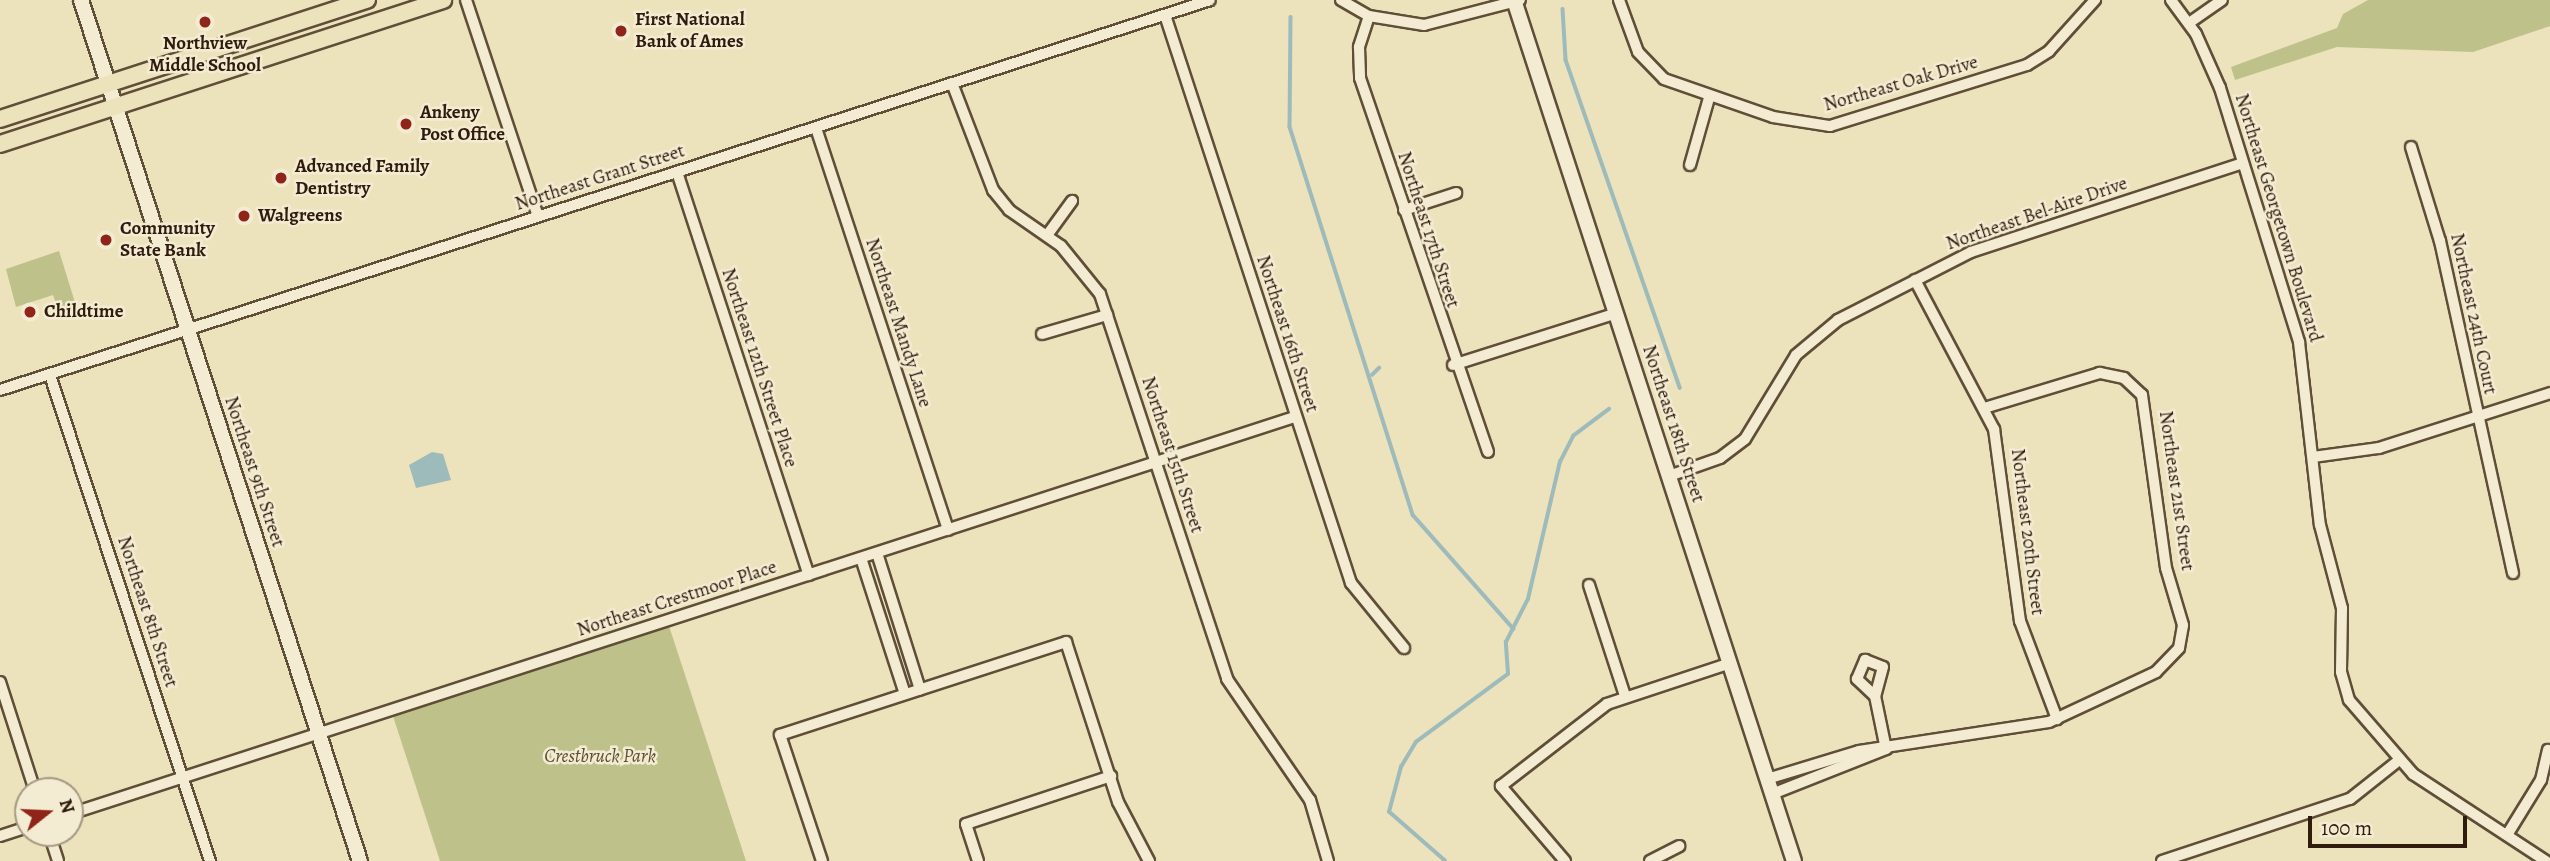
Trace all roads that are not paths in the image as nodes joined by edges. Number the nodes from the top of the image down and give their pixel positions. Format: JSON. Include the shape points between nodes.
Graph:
{"nodes":[{"id":1,"x":81,"y":0,"type":"edge"},
{"id":2,"x":367,"y":0,"type":"edge"},
{"id":3,"x":443,"y":0,"type":"edge"},
{"id":4,"x":466,"y":0,"type":"edge"},
{"id":5,"x":1210,"y":0,"type":"edge"},
{"id":6,"x":1341,"y":0,"type":"edge"},
{"id":7,"x":1619,"y":0,"type":"edge"},
{"id":8,"x":2095,"y":0,"type":"edge"},
{"id":9,"x":2171,"y":0,"type":"edge"},
{"id":10,"x":2222,"y":0,"type":"edge"},
{"id":11,"x":1516,"y":1,"type":"edge"},
{"id":12,"x":1165,"y":15,"type":"junction"},
{"id":13,"x":1369,"y":16,"type":"junction"},
{"id":14,"x":2189,"y":23,"type":"junction"},
{"id":15,"x":952,"y":83,"type":"junction"},
{"id":16,"x":112,"y":95,"type":"junction"},
{"id":17,"x":1709,"y":98,"type":"junction"},
{"id":18,"x":0,"y":120,"type":"edge"},
{"id":19,"x":816,"y":128,"type":"junction"},
{"id":20,"x":0,"y":144,"type":"edge"},
{"id":21,"x":2411,"y":146,"type":"dead end"},
{"id":22,"x":2244,"y":163,"type":"junction"},
{"id":23,"x":1690,"y":164,"type":"dead end"},
{"id":24,"x":677,"y":172,"type":"junction"},
{"id":25,"x":1456,"y":193,"type":"dead end"},
{"id":26,"x":1072,"y":201,"type":"dead end"},
{"id":27,"x":1404,"y":211,"type":"junction"},
{"id":28,"x":538,"y":216,"type":"junction"},
{"id":29,"x":1048,"y":234,"type":"junction"},
{"id":30,"x":1915,"y":280,"type":"junction"},
{"id":31,"x":1616,"y":313,"type":"junction"},
{"id":32,"x":1107,"y":315,"type":"junction"},
{"id":33,"x":187,"y":330,"type":"junction"},
{"id":34,"x":1042,"y":334,"type":"dead end"},
{"id":35,"x":1453,"y":365,"type":"junction"},
{"id":36,"x":50,"y":375,"type":"junction"},
{"id":37,"x":0,"y":390,"type":"edge"},
{"id":38,"x":2550,"y":393,"type":"edge"},
{"id":39,"x":1984,"y":408,"type":"junction"},
{"id":40,"x":2478,"y":416,"type":"junction"},
{"id":41,"x":1295,"y":417,"type":"junction"},
{"id":42,"x":1488,"y":452,"type":"dead end"},
{"id":43,"x":2313,"y":457,"type":"junction"},
{"id":44,"x":1156,"y":463,"type":"junction"},
{"id":45,"x":1669,"y":476,"type":"junction"},
{"id":46,"x":948,"y":530,"type":"junction"},
{"id":47,"x":877,"y":553,"type":"junction"},
{"id":48,"x":861,"y":558,"type":"junction"},
{"id":49,"x":2513,"y":573,"type":"dead end"},
{"id":50,"x":808,"y":575,"type":"junction"},
{"id":51,"x":1589,"y":585,"type":"dead end"},
{"id":52,"x":1405,"y":648,"type":"dead end"},
{"id":53,"x":1730,"y":663,"type":"junction"},
{"id":54,"x":0,"y":682,"type":"edge"},
{"id":55,"x":920,"y":689,"type":"junction"},
{"id":56,"x":905,"y":694,"type":"junction"},
{"id":57,"x":1625,"y":696,"type":"junction"},
{"id":58,"x":1875,"y":696,"type":"dead end"},
{"id":59,"x":2057,"y":719,"type":"junction"},
{"id":60,"x":318,"y":733,"type":"junction"},
{"id":61,"x":1886,"y":748,"type":"junction"},
{"id":62,"x":2549,"y":750,"type":"edge"},
{"id":63,"x":2398,"y":761,"type":"junction"},
{"id":64,"x":1111,"y":776,"type":"junction"},
{"id":65,"x":31,"y":777,"type":"edge"},
{"id":66,"x":183,"y":778,"type":"junction"},
{"id":67,"x":1768,"y":779,"type":"junction"},
{"id":68,"x":1772,"y":794,"type":"junction"},
{"id":69,"x":84,"y":810,"type":"edge"},
{"id":70,"x":2507,"y":835,"type":"junction"},
{"id":71,"x":1679,"y":846,"type":"dead end"},
{"id":72,"x":210,"y":861,"type":"edge"},
{"id":73,"x":360,"y":861,"type":"edge"},
{"id":74,"x":822,"y":861,"type":"edge"},
{"id":75,"x":978,"y":861,"type":"edge"},
{"id":76,"x":1149,"y":861,"type":"edge"},
{"id":77,"x":1328,"y":861,"type":"edge"},
{"id":78,"x":1565,"y":861,"type":"edge"},
{"id":79,"x":1650,"y":861,"type":"edge"},
{"id":80,"x":1794,"y":861,"type":"edge"},
{"id":81,"x":2162,"y":861,"type":"edge"},
{"id":82,"x":2546,"y":861,"type":"edge"}],
"edges":[{"from":1,"to":16,"type":"main road","name":"Northeast 9th Street"},
{"from":2,"to":16,"type":"main road"},
{"from":3,"to":16,"type":"main road"},
{"from":4,"to":28,"type":"street"},
{"from":5,"to":12,"type":"street","name":"Northeast Grant Street"},
{"from":6,"to":13,"type":"street"},
{"from":7,"to":17,"type":"street","name":"Northeast Oak Drive","via":[[1648,67]]},
{"from":8,"to":17,"type":"street","name":"Northeast Oak Drive","via":[[2049,51],[2027,65],[1830,126]]},
{"from":9,"to":14,"type":"street","name":"Northeast Georgetown Boulevard"},
{"from":10,"to":14,"type":"street"},
{"from":11,"to":13,"type":"street","via":[[1442,25]]},
{"from":11,"to":31,"type":"main road","name":"Northeast 18th Street"},
{"from":12,"to":15,"type":"street","name":"Northeast Grant Street"},
{"from":12,"to":41,"type":"street","name":"Northeast 16th Street"},
{"from":13,"to":27,"type":"street","name":"Northeast 17th Street","via":[[1359,47],[1360,78]]},
{"from":14,"to":22,"type":"street","name":"Northeast Georgetown Boulevard","via":[[2220,88]]},
{"from":15,"to":19,"type":"street","name":"Northeast Grant Street"},
{"from":15,"to":29,"type":"street","name":"Northeast 15th Street","via":[[993,190],[1019,218]]},
{"from":16,"to":18,"type":"main road"},
{"from":16,"to":20,"type":"main road"},
{"from":16,"to":33,"type":"main road","name":"Northeast 9th Street"},
{"from":17,"to":23,"type":"street"},
{"from":19,"to":24,"type":"street","name":"Northeast Grant Street"},
{"from":19,"to":46,"type":"street","name":"Northeast Mandy Lane"},
{"from":21,"to":40,"type":"street","name":"Northeast 24th Court","via":[[2440,241]]},
{"from":22,"to":30,"type":"street","name":"Northeast Bel-Aire Drive","via":[[1971,252]]},
{"from":22,"to":43,"type":"street","name":"Northeast Georgetown Boulevard","via":[[2299,342]]},
{"from":24,"to":28,"type":"street","name":"Northeast Grant Street"},
{"from":24,"to":50,"type":"street","name":"Northeast 12th Street Place"},
{"from":25,"to":27,"type":"street"},
{"from":26,"to":29,"type":"street"},
{"from":27,"to":35,"type":"street","name":"Northeast 17th Street"},
{"from":28,"to":33,"type":"street","name":"Northeast Grant Street"},
{"from":29,"to":32,"type":"street","name":"Northeast 15th Street","via":[[1084,270]]},
{"from":30,"to":39,"type":"street","name":"Northeast 20th Street"},
{"from":30,"to":45,"type":"street","name":"Northeast Bel-Aire Drive","via":[[1808,342],[1755,428],[1734,449]]},
{"from":31,"to":35,"type":"street"},
{"from":31,"to":45,"type":"main road","name":"Northeast 18th Street"},
{"from":32,"to":34,"type":"street"},
{"from":32,"to":44,"type":"street","name":"Northeast 15th Street"},
{"from":33,"to":36,"type":"street","name":"Northeast Grant Street"},
{"from":33,"to":60,"type":"main road","name":"Northeast 9th Street"},
{"from":35,"to":42,"type":"street","name":"Northeast 17th Street"},
{"from":36,"to":37,"type":"street","name":"Northeast Grant Street"},
{"from":36,"to":66,"type":"street","name":"Northeast 8th Street"},
{"from":38,"to":40,"type":"street"},
{"from":39,"to":59,"type":"street","name":"Northeast 20th Street","via":[[2003,466],[2020,621]]},
{"from":39,"to":59,"type":"street","name":"Northeast 21st Street","via":[[2086,375],[2124,378],[2147,405],[2165,561],[2181,613],[2182,637],[2166,665]]},
{"from":40,"to":43,"type":"street","via":[[2379,448]]},
{"from":40,"to":49,"type":"street","name":"Northeast 24th Court","via":[[2503,506]]},
{"from":41,"to":44,"type":"street","name":"Northeast Crestmoor Place"},
{"from":41,"to":52,"type":"street","name":"Northeast 16th Street","via":[[1351,583]]},
{"from":43,"to":63,"type":"street","name":"Northeast Georgetown Boulevard","via":[[2323,545],[2342,608],[2344,686],[2358,717]]},
{"from":44,"to":46,"type":"street","name":"Northeast Crestmoor Place"},
{"from":44,"to":77,"type":"street","name":"Northeast 15th Street","via":[[1231,691],[1310,800]]},
{"from":45,"to":53,"type":"main road","name":"Northeast 18th Street"},
{"from":46,"to":47,"type":"street","name":"Northeast Crestmoor Place"},
{"from":47,"to":48,"type":"street","name":"Northeast Crestmoor Place"},
{"from":47,"to":55,"type":"street"},
{"from":48,"to":50,"type":"street","name":"Northeast Crestmoor Place"},
{"from":48,"to":56,"type":"street"},
{"from":50,"to":60,"type":"street","name":"Northeast Crestmoor Place"},
{"from":51,"to":57,"type":"street"},
{"from":53,"to":57,"type":"street"},
{"from":53,"to":67,"type":"main road","name":"Northeast 18th Street"},
{"from":54,"to":65,"type":"street"},
{"from":55,"to":56,"type":"street"},
{"from":55,"to":64,"type":"street","via":[[1066,642]]},
{"from":56,"to":74,"type":"street","via":[[780,736]]},
{"from":57,"to":78,"type":"street","via":[[1590,714],[1501,786]]},
{"from":58,"to":61,"type":"street"},
{"from":59,"to":61,"type":"street"},
{"from":60,"to":66,"type":"street","name":"Northeast Crestmoor Place"},
{"from":60,"to":73,"type":"main road","name":"Northeast 9th Street"},
{"from":61,"to":67,"type":"street"},
{"from":61,"to":68,"type":"street"},
{"from":62,"to":70,"type":"street","via":[[2541,780]]},
{"from":63,"to":70,"type":"street","name":"Northeast Georgetown Boulevard"},
{"from":63,"to":81,"type":"street","via":[[2350,799]]},
{"from":64,"to":75,"type":"street","via":[[966,824]]},
{"from":64,"to":76,"type":"street","via":[[1126,823]]},
{"from":66,"to":69,"type":"street","name":"Northeast Crestmoor Place"},
{"from":66,"to":72,"type":"street","name":"Northeast 8th Street"},
{"from":67,"to":68,"type":"main road","name":"Northeast 18th Street"},
{"from":68,"to":80,"type":"main road","name":"Northeast 18th Street"},
{"from":70,"to":82,"type":"street","name":"Northeast Georgetown Boulevard"},
{"from":71,"to":79,"type":"street"}]}
